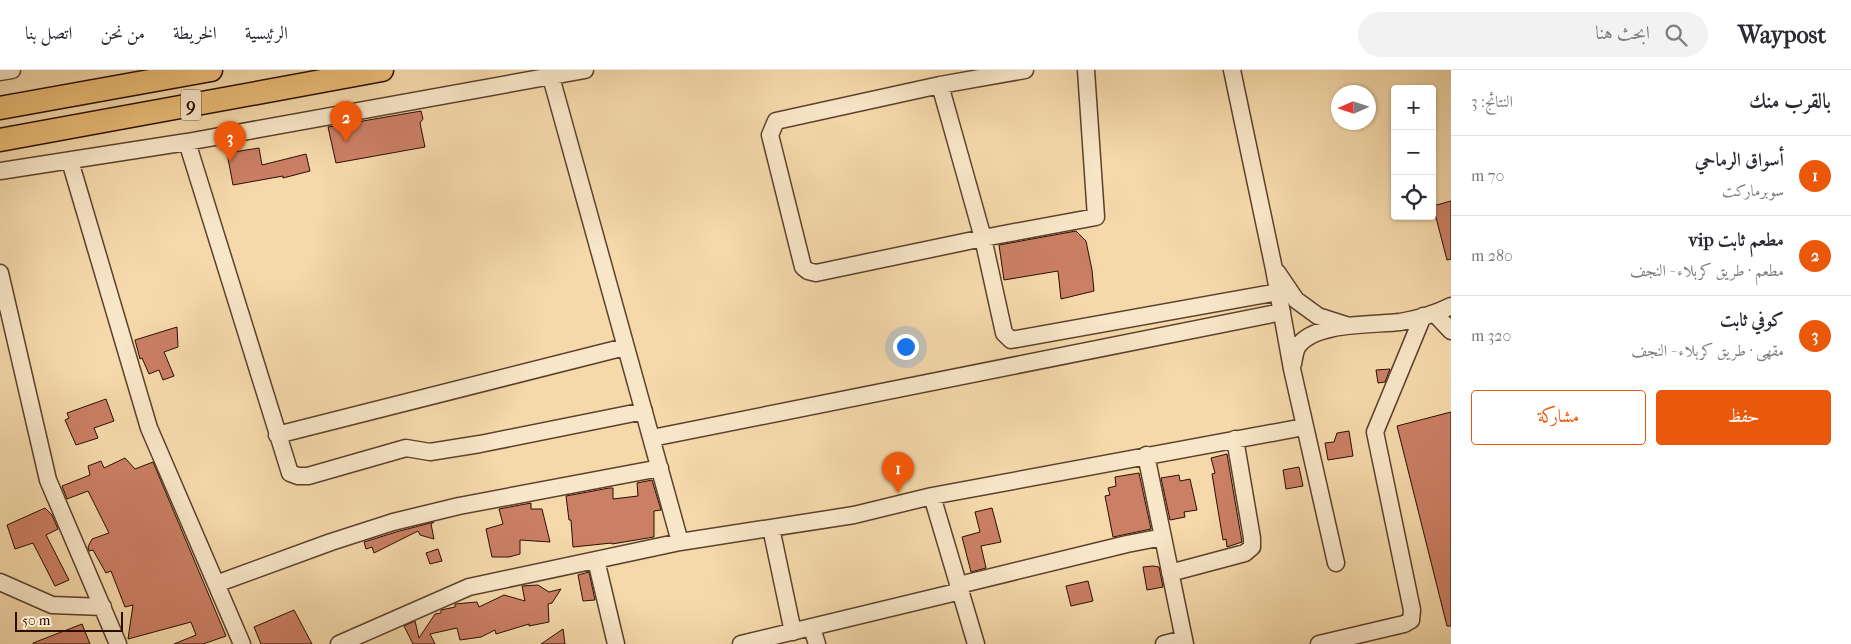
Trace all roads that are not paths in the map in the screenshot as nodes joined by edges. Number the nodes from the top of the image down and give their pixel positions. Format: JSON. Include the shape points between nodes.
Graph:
{"nodes":[{"id":1,"x":12,"y":70,"type":"edge"},
{"id":2,"x":211,"y":70,"type":"edge"},
{"id":3,"x":382,"y":70,"type":"edge"},
{"id":4,"x":585,"y":70,"type":"edge"},
{"id":5,"x":1025,"y":70,"type":"edge"},
{"id":6,"x":1086,"y":70,"type":"edge"},
{"id":7,"x":1232,"y":70,"type":"edge"},
{"id":8,"x":0,"y":72,"type":"edge"},
{"id":9,"x":551,"y":77,"type":"junction"},
{"id":10,"x":940,"y":85,"type":"junction"},
{"id":11,"x":0,"y":108,"type":"edge"},
{"id":12,"x":0,"y":140,"type":"edge"},
{"id":13,"x":187,"y":142,"type":"junction"},
{"id":14,"x":70,"y":161,"type":"junction"},
{"id":15,"x":0,"y":171,"type":"edge"},
{"id":16,"x":983,"y":238,"type":"junction"},
{"id":17,"x":1274,"y":269,"type":"junction"},
{"id":18,"x":0,"y":273,"type":"edge"},
{"id":19,"x":1278,"y":292,"type":"junction"},
{"id":20,"x":1451,"y":306,"type":"edge"},
{"id":21,"x":4,"y":311,"type":"edge"},
{"id":22,"x":1282,"y":312,"type":"junction"},
{"id":23,"x":1429,"y":315,"type":"junction"},
{"id":24,"x":1351,"y":326,"type":"junction"},
{"id":25,"x":1451,"y":332,"type":"edge"},
{"id":26,"x":625,"y":347,"type":"junction"},
{"id":27,"x":1292,"y":368,"type":"junction"},
{"id":28,"x":644,"y":411,"type":"junction"},
{"id":29,"x":1304,"y":427,"type":"junction"},
{"id":30,"x":277,"y":435,"type":"junction"},
{"id":31,"x":652,"y":438,"type":"junction"},
{"id":32,"x":1235,"y":439,"type":"junction"},
{"id":33,"x":1146,"y":455,"type":"junction"},
{"id":34,"x":660,"y":468,"type":"junction"},
{"id":35,"x":932,"y":496,"type":"junction"},
{"id":36,"x":771,"y":528,"type":"junction"},
{"id":37,"x":1163,"y":538,"type":"junction"},
{"id":38,"x":680,"y":542,"type":"junction"},
{"id":39,"x":596,"y":560,"type":"junction"},
{"id":40,"x":1336,"y":562,"type":"dead end"},
{"id":41,"x":1170,"y":573,"type":"junction"},
{"id":42,"x":0,"y":582,"type":"edge"},
{"id":43,"x":216,"y":584,"type":"junction"},
{"id":44,"x":960,"y":588,"type":"junction"},
{"id":45,"x":103,"y":607,"type":"junction"},
{"id":46,"x":812,"y":628,"type":"junction"},
{"id":47,"x":793,"y":632,"type":"junction"},
{"id":48,"x":1184,"y":642,"type":"edge"},
{"id":49,"x":118,"y":644,"type":"edge"},
{"id":50,"x":242,"y":644,"type":"edge"},
{"id":51,"x":339,"y":644,"type":"edge"},
{"id":52,"x":616,"y":644,"type":"edge"},
{"id":53,"x":740,"y":644,"type":"edge"},
{"id":54,"x":817,"y":644,"type":"edge"},
{"id":55,"x":976,"y":644,"type":"edge"},
{"id":56,"x":1164,"y":644,"type":"edge"},
{"id":57,"x":1319,"y":644,"type":"edge"}],
"edges":[{"from":1,"to":8,"type":"street"},
{"from":2,"to":11,"type":"highway","number":"9"},
{"from":3,"to":12,"type":"highway","number":"9"},
{"from":4,"to":9,"type":"street"},
{"from":5,"to":10,"type":"street"},
{"from":6,"to":16,"type":"street","via":[[1096,217]]},
{"from":7,"to":17,"type":"street"},
{"from":9,"to":13,"type":"street"},
{"from":9,"to":26,"type":"street"},
{"from":10,"to":16,"type":"street"},
{"from":10,"to":16,"type":"street","via":[[776,120],[770,135],[803,267],[816,273]]},
{"from":13,"to":14,"type":"street"},
{"from":13,"to":30,"type":"street"},
{"from":14,"to":15,"type":"street"},
{"from":14,"to":43,"type":"street","via":[[149,428]]},
{"from":16,"to":19,"type":"street","via":[[1004,333],[1011,340]]},
{"from":17,"to":19,"type":"street"},
{"from":17,"to":24,"type":"street","via":[[1296,300],[1318,316]]},
{"from":18,"to":21,"type":"street"},
{"from":19,"to":22,"type":"street"},
{"from":20,"to":23,"type":"street"},
{"from":21,"to":45,"type":"street","via":[[48,480]]},
{"from":22,"to":27,"type":"street"},
{"from":22,"to":31,"type":"street"},
{"from":23,"to":24,"type":"street","via":[[1402,322]]},
{"from":23,"to":25,"type":"street"},
{"from":23,"to":57,"type":"street","via":[[1375,432],[1412,610],[1411,620]]},
{"from":24,"to":27,"type":"street","via":[[1311,335],[1297,346]]},
{"from":26,"to":28,"type":"street"},
{"from":26,"to":30,"type":"street"},
{"from":27,"to":29,"type":"street"},
{"from":28,"to":30,"type":"street","via":[[430,452],[406,448],[308,476],[290,473]]},
{"from":28,"to":31,"type":"street"},
{"from":29,"to":32,"type":"street"},
{"from":29,"to":40,"type":"street"},
{"from":31,"to":34,"type":"street"},
{"from":32,"to":33,"type":"street"},
{"from":32,"to":41,"type":"street","via":[[1252,547],[1245,553]]},
{"from":33,"to":35,"type":"street"},
{"from":33,"to":37,"type":"street"},
{"from":34,"to":38,"type":"street"},
{"from":34,"to":43,"type":"street","via":[[459,506],[393,522]]},
{"from":35,"to":36,"type":"street","via":[[854,515]]},
{"from":35,"to":44,"type":"street"},
{"from":36,"to":38,"type":"street"},
{"from":36,"to":47,"type":"street"},
{"from":37,"to":41,"type":"street"},
{"from":37,"to":44,"type":"street","via":[[1127,544]]},
{"from":38,"to":39,"type":"street"},
{"from":39,"to":51,"type":"street","via":[[468,587]]},
{"from":39,"to":52,"type":"street"},
{"from":41,"to":48,"type":"street"},
{"from":42,"to":45,"type":"street","via":[[52,605]]},
{"from":43,"to":50,"type":"street"},
{"from":44,"to":46,"type":"street"},
{"from":44,"to":55,"type":"street"},
{"from":45,"to":49,"type":"street"},
{"from":46,"to":47,"type":"street"},
{"from":46,"to":54,"type":"street"},
{"from":47,"to":53,"type":"street"},
{"from":48,"to":56,"type":"street"}]}
